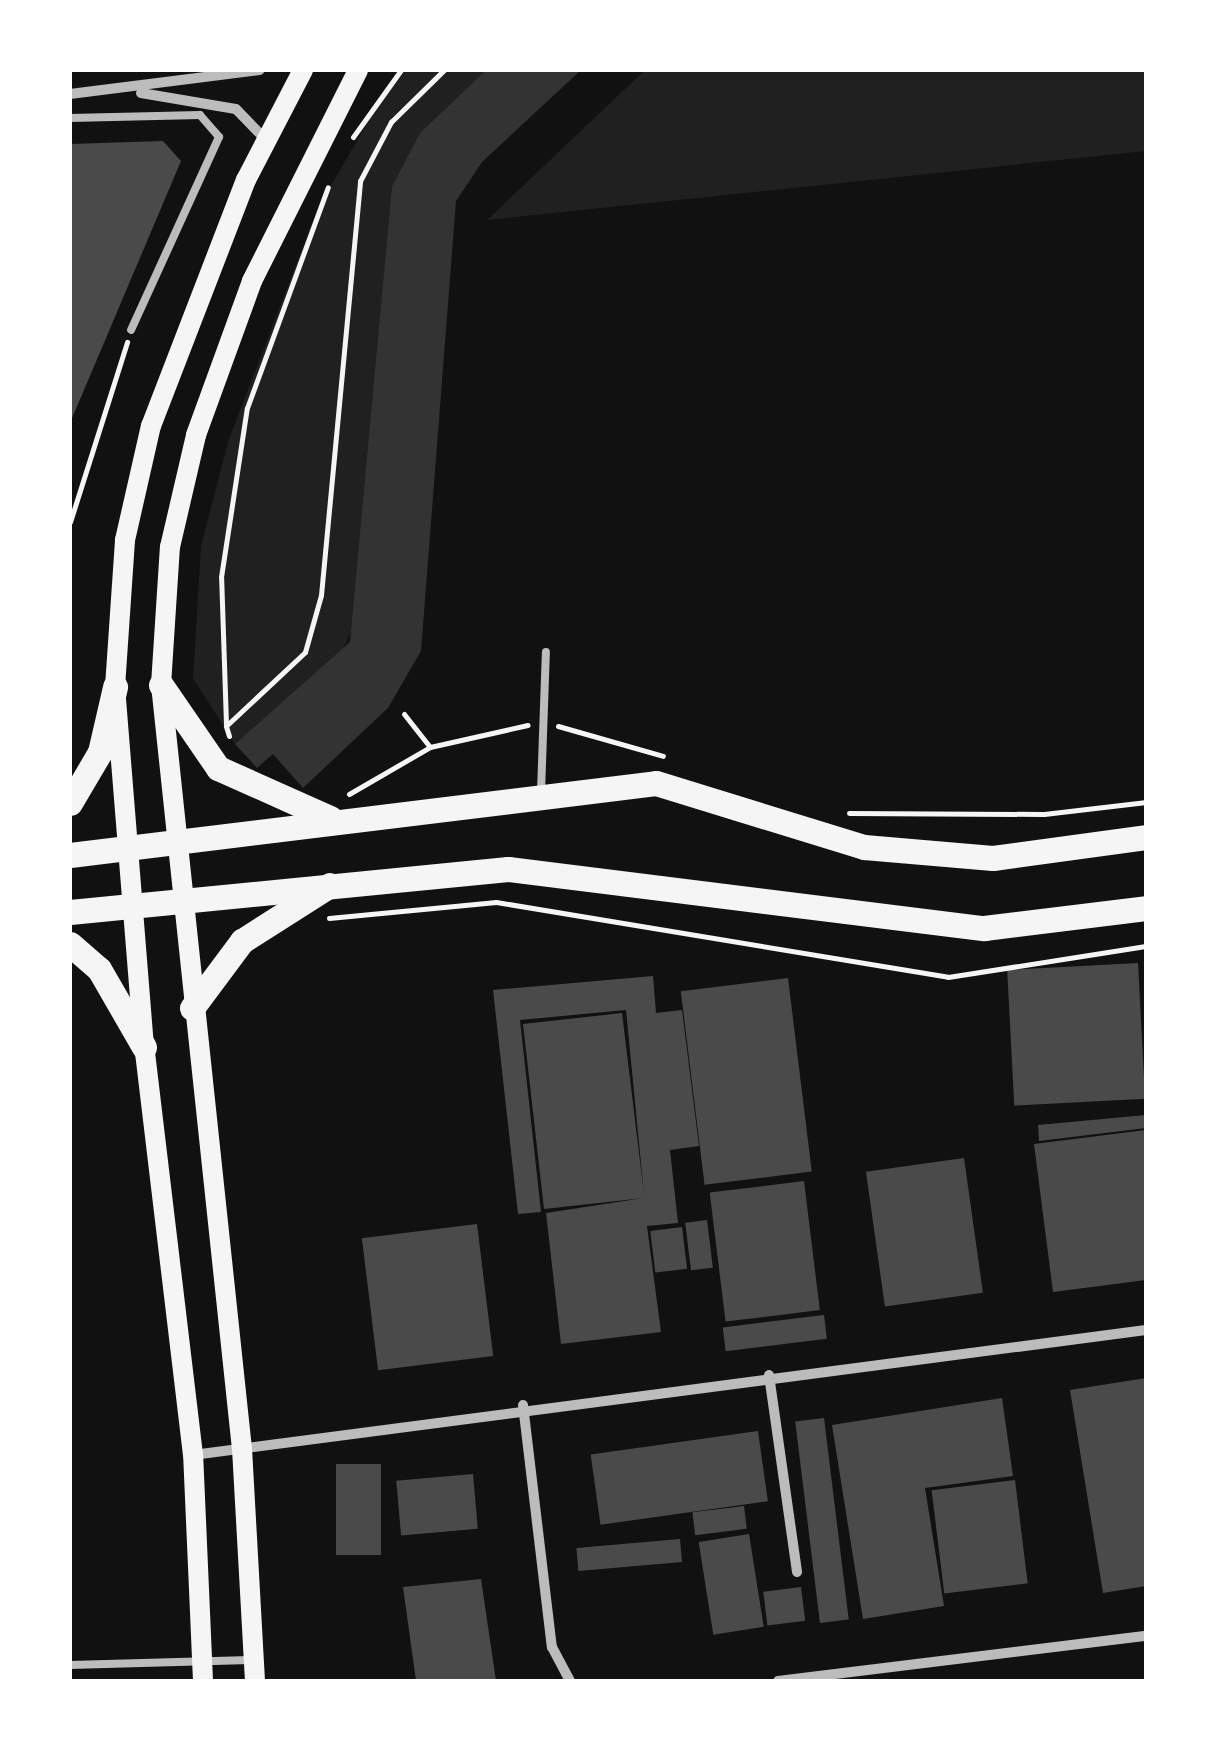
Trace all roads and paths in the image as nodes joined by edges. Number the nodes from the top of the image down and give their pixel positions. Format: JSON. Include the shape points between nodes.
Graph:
{"nodes":[{"id":1,"x":260,"y":70,"type":"edge"},
{"id":2,"x":303,"y":70,"type":"edge"},
{"id":3,"x":358,"y":70,"type":"edge"},
{"id":4,"x":401,"y":70,"type":"edge"},
{"id":5,"x":444,"y":70,"type":"edge"},
{"id":6,"x":125,"y":91,"type":"junction"},
{"id":7,"x":70,"y":94,"type":"edge"},
{"id":8,"x":70,"y":118,"type":"edge"},
{"id":9,"x":264,"y":138,"type":"junction"},
{"id":10,"x":350,"y":143,"type":"dead end"},
{"id":11,"x":333,"y":175,"type":"dead end"},
{"id":12,"x":131,"y":330,"type":"joint"},
{"id":13,"x":70,"y":522,"type":"edge"},
{"id":14,"x":546,"y":652,"type":"dead end"},
{"id":15,"x":161,"y":685,"type":"junction"},
{"id":16,"x":115,"y":687,"type":"junction"},
{"id":17,"x":404,"y":714,"type":"dead end"},
{"id":18,"x":226,"y":726,"type":"junction"},
{"id":19,"x":430,"y":747,"type":"dead end"},
{"id":20,"x":233,"y":753,"type":"dead end"},
{"id":21,"x":542,"y":792,"type":"junction"},
{"id":22,"x":70,"y":803,"type":"edge"},
{"id":23,"x":343,"y":821,"type":"junction"},
{"id":24,"x":1146,"y":837,"type":"edge"},
{"id":25,"x":176,"y":842,"type":"junction"},
{"id":26,"x":128,"y":848,"type":"junction"},
{"id":27,"x":70,"y":855,"type":"edge"},
{"id":28,"x":338,"y":880,"type":"junction"},
{"id":29,"x":182,"y":900,"type":"junction"},
{"id":30,"x":132,"y":905,"type":"junction"},
{"id":31,"x":1146,"y":908,"type":"edge"},
{"id":32,"x":70,"y":912,"type":"edge"},
{"id":33,"x":315,"y":922,"type":"dead end"},
{"id":34,"x":70,"y":944,"type":"edge"},
{"id":35,"x":1146,"y":946,"type":"edge"},
{"id":36,"x":192,"y":1008,"type":"junction"},
{"id":37,"x":144,"y":1047,"type":"junction"},
{"id":38,"x":1146,"y":1330,"type":"edge"},
{"id":39,"x":768,"y":1375,"type":"junction"},
{"id":40,"x":523,"y":1405,"type":"junction"},
{"id":41,"x":242,"y":1449,"type":"junction"},
{"id":42,"x":193,"y":1456,"type":"junction"},
{"id":43,"x":797,"y":1572,"type":"dead end"},
{"id":44,"x":1146,"y":1636,"type":"edge"},
{"id":45,"x":70,"y":1665,"type":"edge"},
{"id":46,"x":254,"y":1670,"type":"edge"},
{"id":47,"x":203,"y":1671,"type":"edge"},
{"id":48,"x":570,"y":1681,"type":"edge"},
{"id":49,"x":778,"y":1681,"type":"edge"}],
"edges":[{"from":1,"to":6,"type":"street"},
{"from":2,"to":9,"type":"main road"},
{"from":3,"to":15,"type":"main road","via":[[294,184],[196,435],[170,547]]},
{"from":4,"to":10,"type":"path"},
{"from":5,"to":18,"type":"path","via":[[392,122],[360,181],[321,595],[305,652]]},
{"from":6,"to":7,"type":"street"},
{"from":6,"to":9,"type":"street","via":[[236,109]]},
{"from":8,"to":12,"type":"lane","via":[[200,115],[219,137]]},
{"from":9,"to":16,"type":"main road","via":[[151,426],[125,540]]},
{"from":11,"to":18,"type":"path","via":[[248,408],[221,578]]},
{"from":12,"to":13,"type":"path"},
{"from":14,"to":21,"type":"lane"},
{"from":15,"to":23,"type":"main road","via":[[218,768],[290,807]]},
{"from":15,"to":25,"type":"main road"},
{"from":16,"to":22,"type":"main road","via":[[100,752]]},
{"from":16,"to":26,"type":"main road"},
{"from":17,"to":19,"type":"path"},
{"from":18,"to":20,"type":"path"},
{"from":21,"to":23,"type":"main road"},
{"from":21,"to":24,"type":"main road","via":[[656,783],[864,847],[993,858]]},
{"from":23,"to":25,"type":"main road"},
{"from":25,"to":26,"type":"main road"},
{"from":25,"to":29,"type":"main road"},
{"from":26,"to":27,"type":"main road"},
{"from":26,"to":30,"type":"main road"},
{"from":28,"to":29,"type":"main road"},
{"from":28,"to":31,"type":"main road","via":[[576,872],[984,928]]},
{"from":28,"to":36,"type":"main road","via":[[242,941]]},
{"from":29,"to":30,"type":"main road"},
{"from":29,"to":36,"type":"main road"},
{"from":30,"to":32,"type":"main road"},
{"from":30,"to":37,"type":"main road"},
{"from":33,"to":35,"type":"path","via":[[496,902],[948,977]]},
{"from":34,"to":37,"type":"main road","via":[[99,969]]},
{"from":36,"to":41,"type":"main road"},
{"from":37,"to":42,"type":"main road"},
{"from":38,"to":39,"type":"street"},
{"from":39,"to":40,"type":"street"},
{"from":39,"to":43,"type":"street"},
{"from":40,"to":41,"type":"street"},
{"from":40,"to":48,"type":"street","via":[[552,1647]]},
{"from":41,"to":42,"type":"street"},
{"from":41,"to":46,"type":"main road"},
{"from":42,"to":47,"type":"main road"},
{"from":44,"to":49,"type":"street"},
{"from":45,"to":47,"type":"lane"},
{"from":46,"to":47,"type":"lane"}]}
